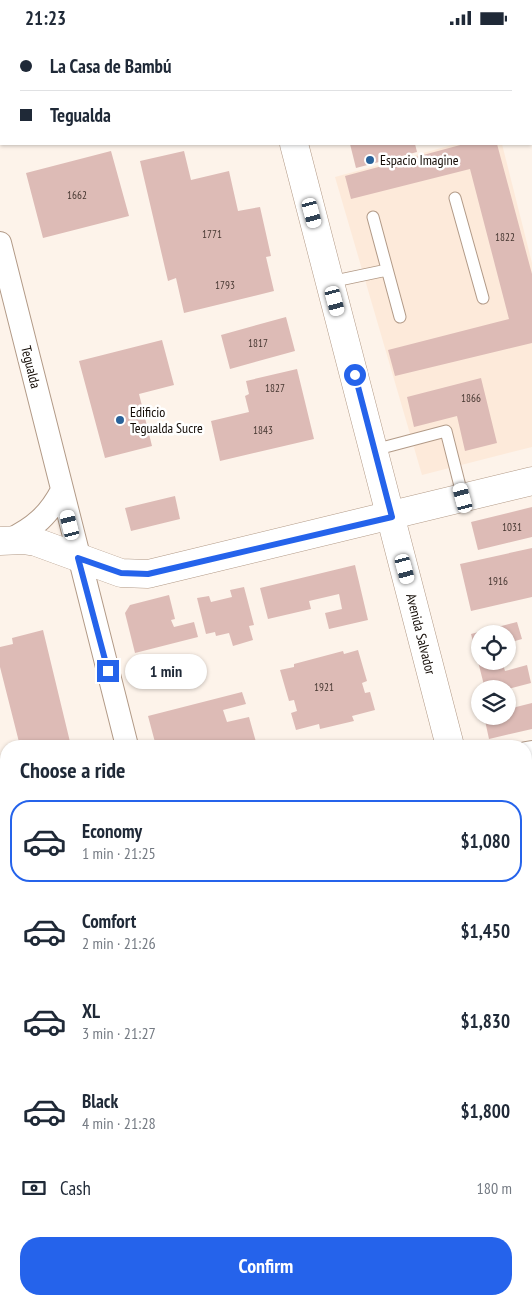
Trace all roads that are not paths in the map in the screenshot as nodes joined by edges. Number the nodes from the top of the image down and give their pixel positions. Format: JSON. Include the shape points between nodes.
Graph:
{"nodes":[{"id":1,"x":294,"y":145,"type":"edge"},
{"id":2,"x":456,"y":198,"type":"dead end"},
{"id":3,"x":373,"y":217,"type":"dead end"},
{"id":4,"x":0,"y":243,"type":"edge"},
{"id":5,"x":387,"y":270,"type":"junction"},
{"id":6,"x":330,"y":282,"type":"junction"},
{"id":7,"x":483,"y":298,"type":"dead end"},
{"id":8,"x":400,"y":317,"type":"dead end"},
{"id":9,"x":374,"y":449,"type":"junction"},
{"id":10,"x":532,"y":481,"type":"edge"},
{"id":11,"x":62,"y":491,"type":"junction"},
{"id":12,"x":463,"y":498,"type":"junction"},
{"id":13,"x":392,"y":517,"type":"junction"},
{"id":14,"x":4,"y":540,"type":"edge"},
{"id":15,"x":78,"y":558,"type":"junction"},
{"id":16,"x":125,"y":740,"type":"edge"},
{"id":17,"x":448,"y":740,"type":"edge"}],
"edges":[{"from":1,"to":6,"type":"main road","name":"Avenida Salvador"},
{"from":2,"to":7,"type":"lane"},
{"from":3,"to":5,"type":"lane"},
{"from":4,"to":11,"type":"street","name":"Tegualda"},
{"from":5,"to":6,"type":"lane"},
{"from":5,"to":8,"type":"lane"},
{"from":6,"to":9,"type":"main road","name":"Avenida Salvador"},
{"from":9,"to":12,"type":"lane","via":[[446,431]]},
{"from":9,"to":13,"type":"main road","name":"Avenida Salvador"},
{"from":10,"to":12,"type":"main road"},
{"from":11,"to":14,"type":"street","via":[[41,521],[26,532]]},
{"from":11,"to":15,"type":"street","name":"Tegualda"},
{"from":12,"to":13,"type":"main road"},
{"from":13,"to":15,"type":"main road","via":[[148,574],[121,573]]},
{"from":13,"to":17,"type":"main road","name":"Avenida Salvador"},
{"from":14,"to":15,"type":"main road","via":[[36,542]]},
{"from":15,"to":16,"type":"street","name":"Tegualda"}]}
